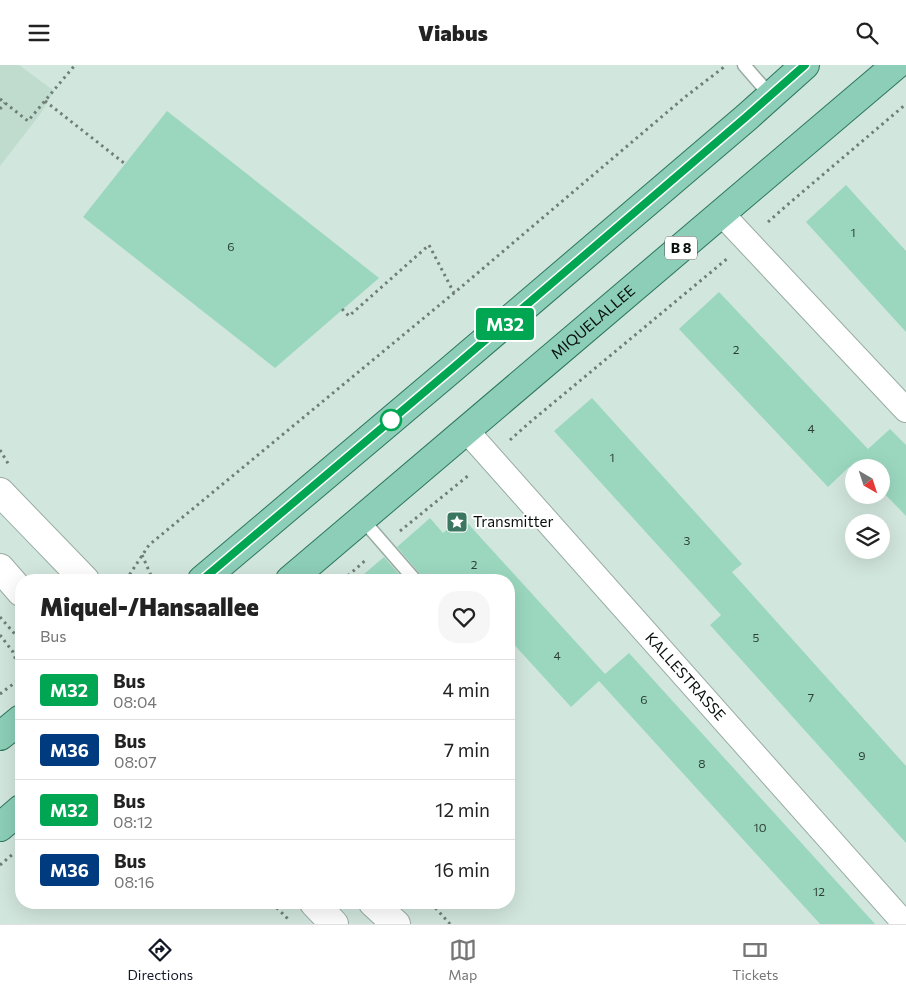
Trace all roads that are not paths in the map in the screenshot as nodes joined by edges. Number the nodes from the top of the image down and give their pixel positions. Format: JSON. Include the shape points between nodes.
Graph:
{"nodes":[{"id":1,"x":744,"y":65,"type":"edge"},
{"id":2,"x":805,"y":65,"type":"edge"},
{"id":3,"x":896,"y":65,"type":"edge"},
{"id":4,"x":770,"y":95,"type":"junction"},
{"id":5,"x":721,"y":213,"type":"junction"},
{"id":6,"x":906,"y":410,"type":"edge"},
{"id":7,"x":466,"y":431,"type":"junction"},
{"id":8,"x":0,"y":492,"type":"edge"},
{"id":9,"x":362,"y":519,"type":"junction"},
{"id":10,"x":0,"y":569,"type":"edge"},
{"id":11,"x":79,"y":574,"type":"edge"},
{"id":12,"x":209,"y":574,"type":"edge"},
{"id":13,"x":297,"y":574,"type":"edge"},
{"id":14,"x":410,"y":574,"type":"edge"},
{"id":15,"x":15,"y":585,"type":"edge"},
{"id":16,"x":15,"y":724,"type":"edge"},
{"id":17,"x":0,"y":736,"type":"edge"},
{"id":18,"x":15,"y":814,"type":"edge"},
{"id":19,"x":0,"y":827,"type":"edge"},
{"id":20,"x":320,"y":909,"type":"edge"},
{"id":21,"x":380,"y":909,"type":"edge"},
{"id":22,"x":334,"y":924,"type":"edge"},
{"id":23,"x":396,"y":924,"type":"edge"},
{"id":24,"x":905,"y":924,"type":"edge"}],
"edges":[{"from":1,"to":4,"type":"lane"},
{"from":2,"to":4,"type":"main road"},
{"from":3,"to":5,"type":"main road","name":"MIQUELALLEE","number":"B 8"},
{"from":4,"to":12,"type":"main road"},
{"from":5,"to":6,"type":"street"},
{"from":5,"to":7,"type":"main road","name":"MIQUELALLEE","number":"B 8"},
{"from":7,"to":9,"type":"main road","name":"MIQUELALLEE","number":"B 8"},
{"from":7,"to":24,"type":"street","name":"KALLESTRASSE"},
{"from":8,"to":11,"type":"main road"},
{"from":9,"to":13,"type":"main road","name":"MIQUELALLEE","number":"B 8"},
{"from":9,"to":14,"type":"lane"},
{"from":10,"to":15,"type":"main road"},
{"from":16,"to":17,"type":"main road"},
{"from":18,"to":19,"type":"main road"},
{"from":20,"to":22,"type":"main road"},
{"from":21,"to":23,"type":"main road"}]}
